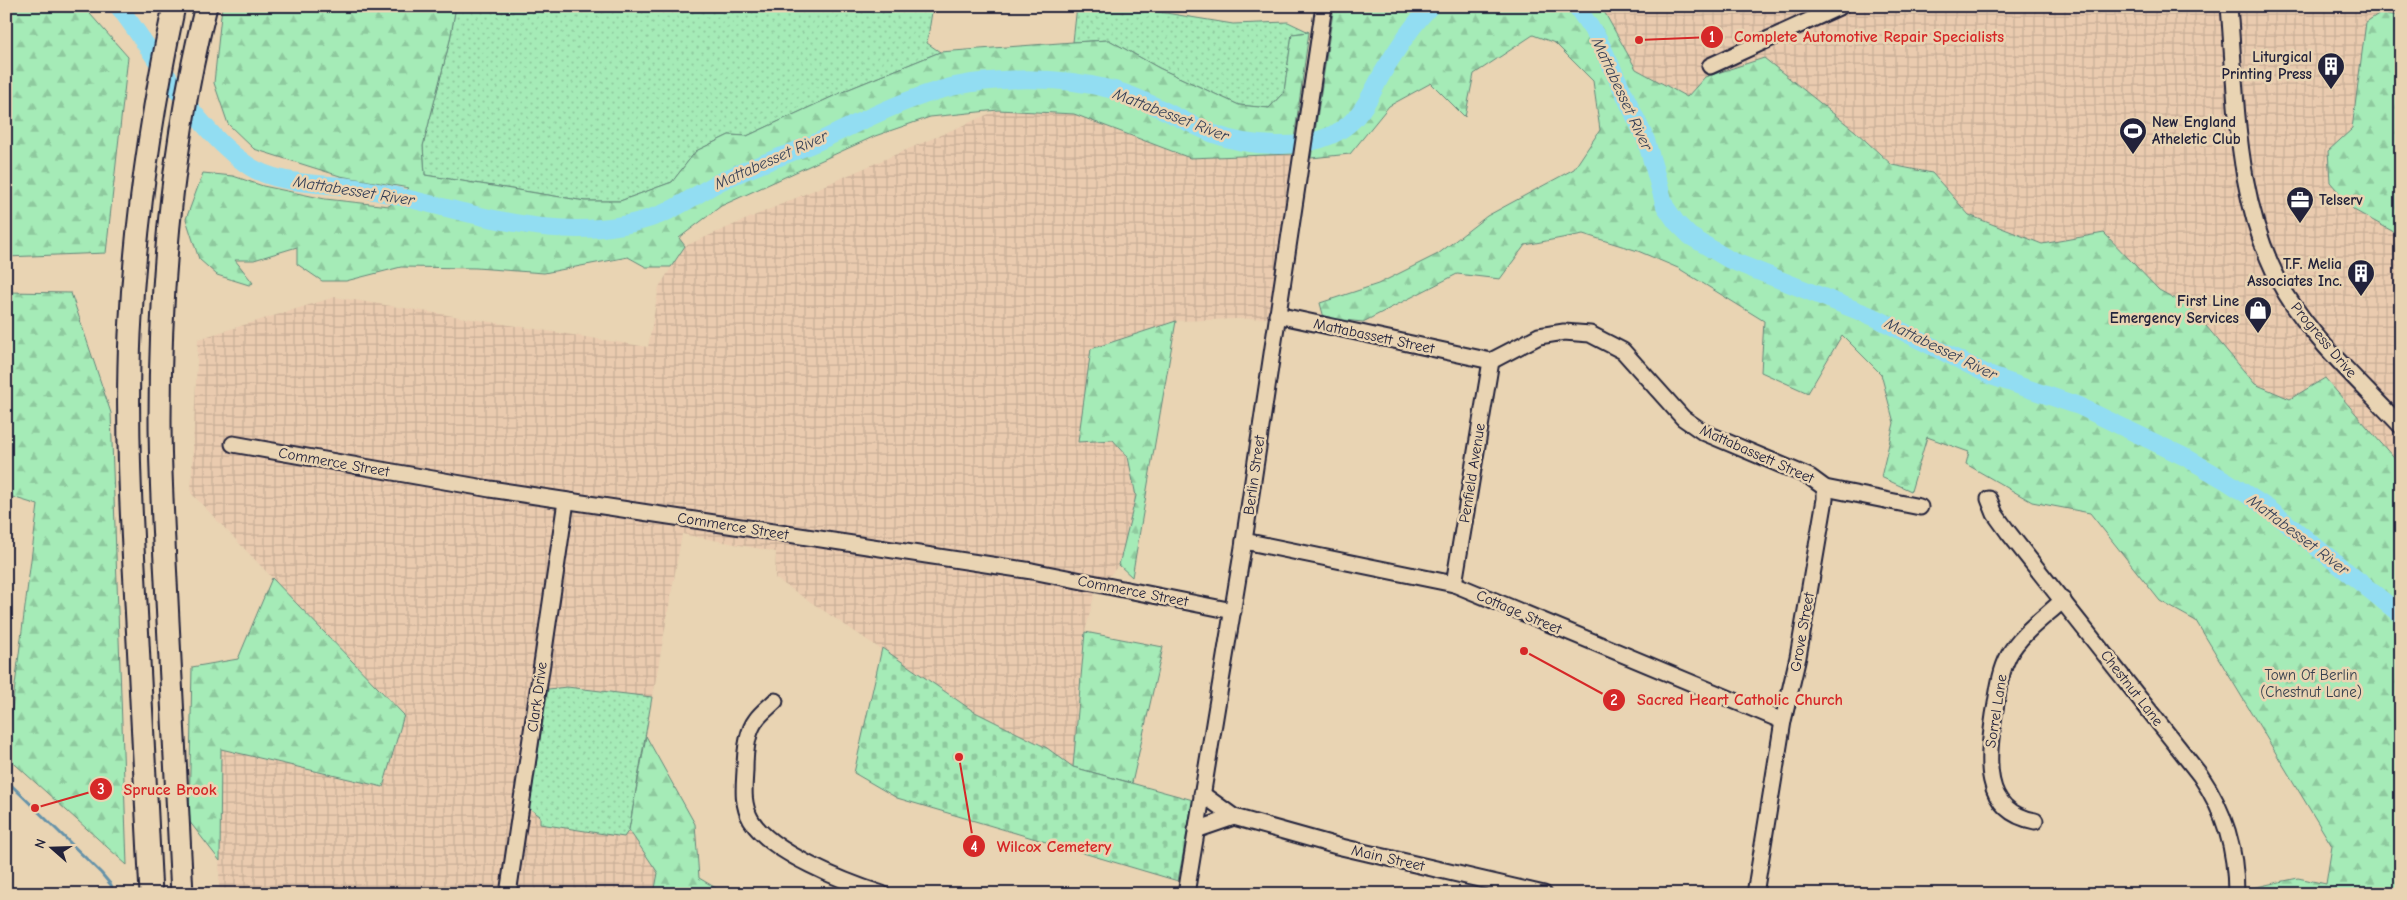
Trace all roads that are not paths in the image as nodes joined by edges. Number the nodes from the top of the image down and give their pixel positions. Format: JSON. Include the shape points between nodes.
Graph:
{"nodes":[{"id":1,"x":174,"y":6,"type":"edge"},
{"id":2,"x":206,"y":6,"type":"edge"},
{"id":3,"x":1324,"y":6,"type":"edge"},
{"id":4,"x":1841,"y":6,"type":"edge"},
{"id":5,"x":2229,"y":6,"type":"edge"},
{"id":6,"x":1710,"y":66,"type":"dead end"},
{"id":7,"x":1277,"y":315,"type":"junction"},
{"id":8,"x":1491,"y":361,"type":"junction"},
{"id":9,"x":2401,"y":426,"type":"edge"},
{"id":10,"x":233,"y":444,"type":"dead end"},
{"id":11,"x":1825,"y":488,"type":"junction"},
{"id":12,"x":1989,"y":499,"type":"dead end"},
{"id":13,"x":566,"y":501,"type":"junction"},
{"id":14,"x":1920,"y":507,"type":"dead end"},
{"id":15,"x":1244,"y":541,"type":"junction"},
{"id":16,"x":1454,"y":584,"type":"junction"},
{"id":17,"x":2062,"y":600,"type":"junction"},
{"id":18,"x":1233,"y":611,"type":"junction"},
{"id":19,"x":775,"y":701,"type":"dead end"},
{"id":20,"x":1783,"y":721,"type":"junction"},
{"id":21,"x":1202,"y":794,"type":"junction"},
{"id":22,"x":1234,"y":817,"type":"junction"},
{"id":23,"x":2036,"y":821,"type":"dead end"},
{"id":24,"x":1196,"y":830,"type":"junction"},
{"id":25,"x":151,"y":894,"type":"edge"},
{"id":26,"x":182,"y":894,"type":"edge"},
{"id":27,"x":508,"y":894,"type":"edge"},
{"id":28,"x":882,"y":894,"type":"edge"},
{"id":29,"x":1186,"y":894,"type":"edge"},
{"id":30,"x":1544,"y":894,"type":"edge"},
{"id":31,"x":1755,"y":894,"type":"edge"},
{"id":32,"x":2236,"y":894,"type":"edge"}],
"edges":[{"from":1,"to":25,"type":"highway","via":[[155,101],[135,253],[128,410]]},
{"from":2,"to":26,"type":"highway","via":[[180,134],[166,263],[160,421]]},
{"from":3,"to":7,"type":"street","name":"Berlin Street"},
{"from":4,"to":6,"type":"street"},
{"from":5,"to":9,"type":"street","name":"Progress Drive","via":[[2245,185],[2261,242],[2287,295],[2304,319]]},
{"from":7,"to":8,"type":"street","name":"Mattabassett Street"},
{"from":7,"to":15,"type":"street","name":"Berlin Street"},
{"from":8,"to":11,"type":"street","name":"Mattabassett Street","via":[[1539,336],[1577,332],[1601,338],[1628,355],[1683,418],[1703,432],[1810,477]]},
{"from":8,"to":16,"type":"street","name":"Penfield Avenue"},
{"from":10,"to":13,"type":"street","name":"Commerce Street"},
{"from":11,"to":14,"type":"street","name":"Mattabassett Street"},
{"from":11,"to":20,"type":"street","name":"Grove Street","via":[[1826,499],[1798,657]]},
{"from":12,"to":17,"type":"street","name":"Chestnut Lane","via":[[2008,532]]},
{"from":13,"to":18,"type":"street","name":"Commerce Street","via":[[1028,570]]},
{"from":13,"to":27,"type":"street","name":"Clark Drive"},
{"from":15,"to":16,"type":"street","name":"Cottage Street"},
{"from":15,"to":18,"type":"street","name":"Berlin Street"},
{"from":16,"to":20,"type":"street","name":"Cottage Street"},
{"from":17,"to":23,"type":"street","name":"Sorrel Lane","via":[[2020,640],[2006,661],[1989,749],[1988,765],[1996,793],[2014,815]]},
{"from":17,"to":32,"type":"street","name":"Chestnut Lane","via":[[2214,796],[2230,838]]},
{"from":18,"to":21,"type":"street","name":"Berlin Street"},
{"from":19,"to":28,"type":"street","via":[[755,720],[748,740],[744,800],[751,819],[764,837],[818,869]]},
{"from":20,"to":31,"type":"street","name":"Grove Street"},
{"from":21,"to":22,"type":"street","name":"Main Street"},
{"from":21,"to":24,"type":"street","name":"Berlin Street"},
{"from":22,"to":24,"type":"street"},
{"from":22,"to":30,"type":"street","name":"Main Street","via":[[1337,846]]},
{"from":24,"to":29,"type":"street","name":"Berlin Street"}]}
